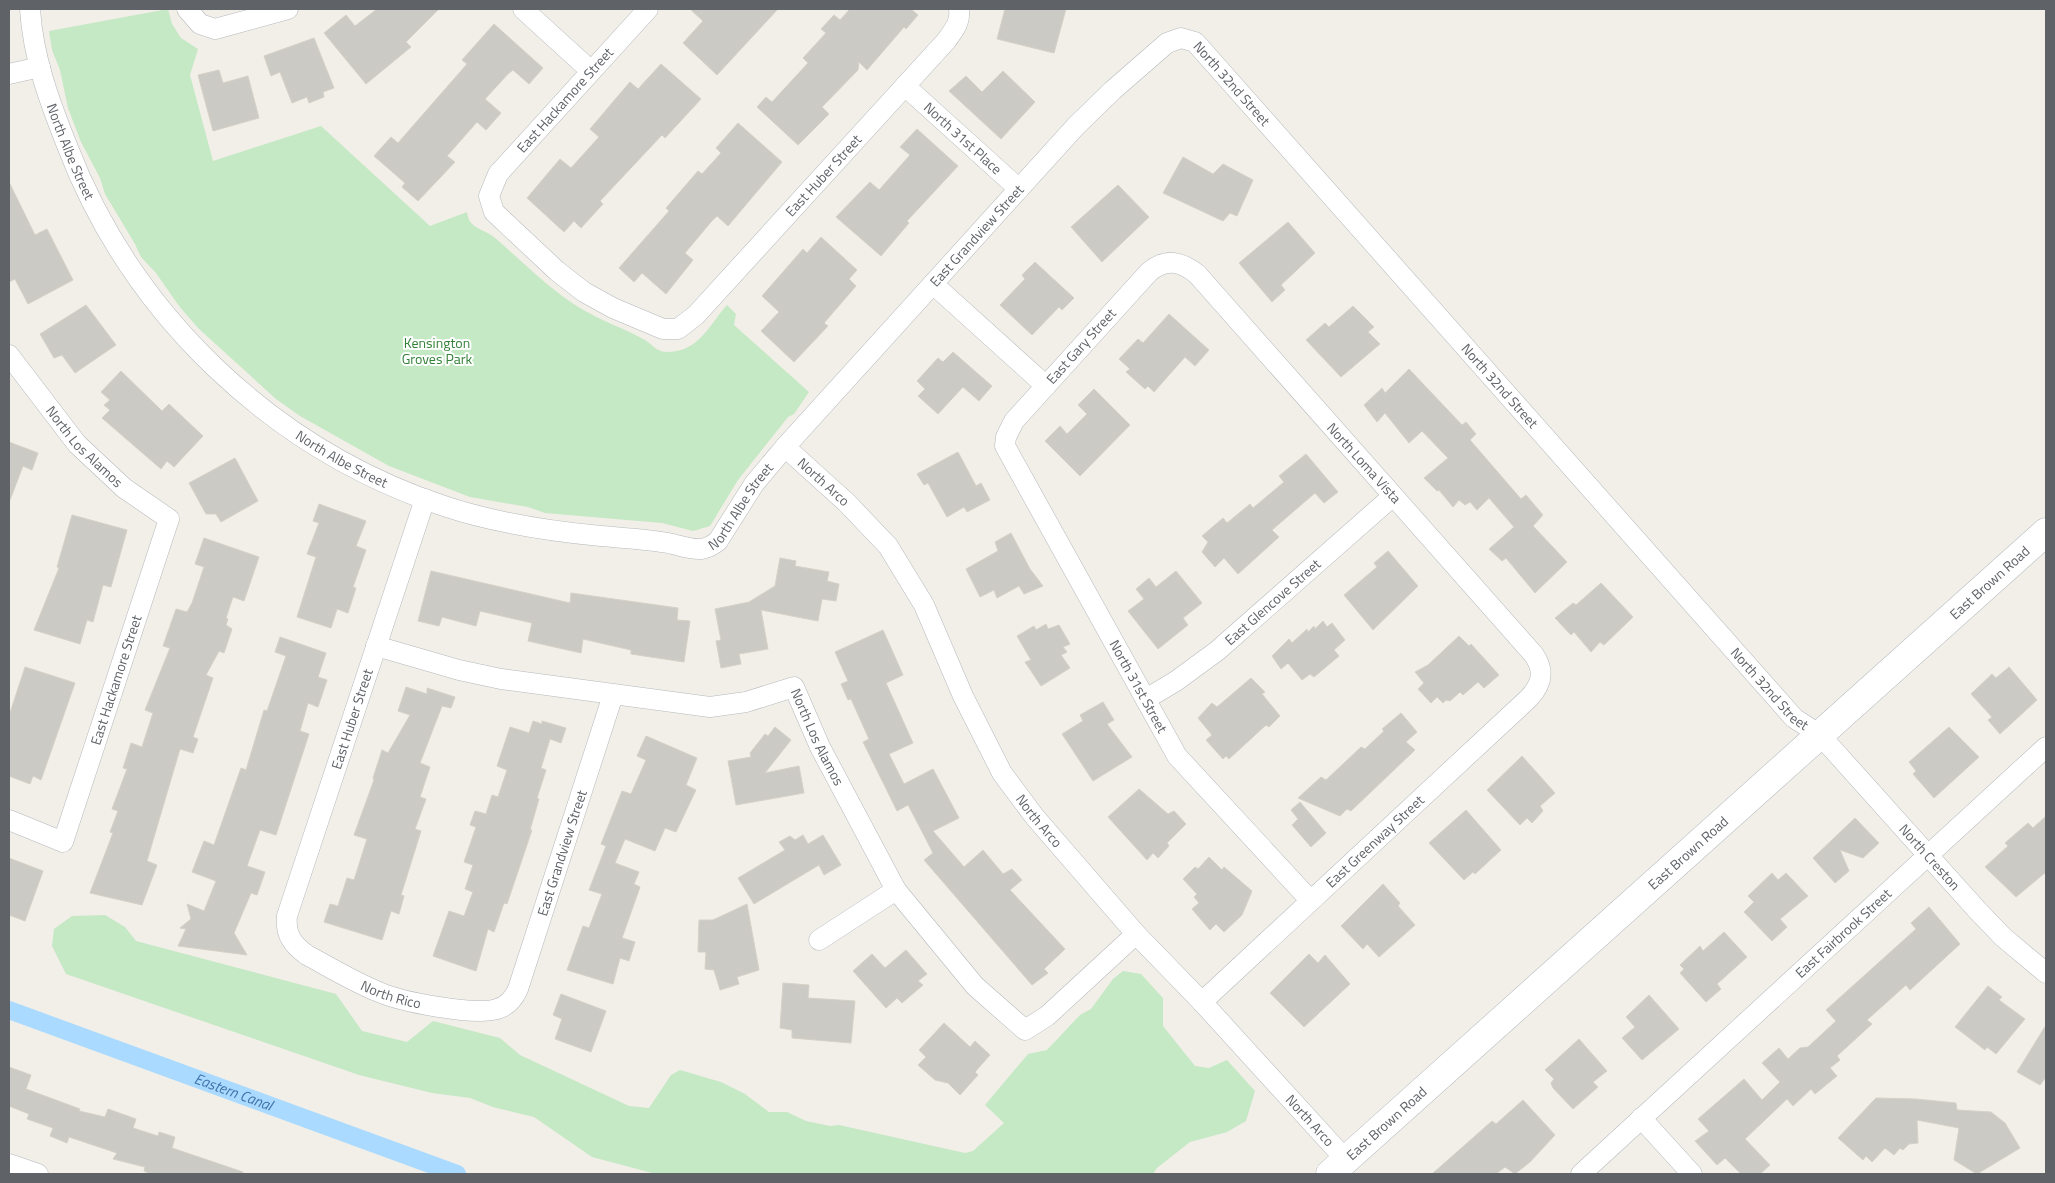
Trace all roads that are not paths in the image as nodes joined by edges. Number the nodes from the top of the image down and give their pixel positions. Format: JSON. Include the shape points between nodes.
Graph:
{"nodes":[{"id":1,"x":30,"y":9,"type":"edge"},
{"id":2,"x":288,"y":9,"type":"edge"},
{"id":3,"x":523,"y":9,"type":"edge"},
{"id":4,"x":648,"y":9,"type":"edge"},
{"id":5,"x":959,"y":13,"type":"edge"},
{"id":6,"x":193,"y":16,"type":"edge"},
{"id":7,"x":1182,"y":38,"type":"joint"},
{"id":8,"x":40,"y":67,"type":"junction"},
{"id":9,"x":591,"y":71,"type":"junction"},
{"id":10,"x":9,"y":74,"type":"edge"},
{"id":11,"x":905,"y":86,"type":"junction"},
{"id":12,"x":1019,"y":189,"type":"junction"},
{"id":13,"x":1174,"y":262,"type":"joint"},
{"id":14,"x":933,"y":284,"type":"junction"},
{"id":15,"x":678,"y":329,"type":"joint"},
{"id":16,"x":10,"y":360,"type":"edge"},
{"id":17,"x":1046,"y":386,"type":"junction"},
{"id":18,"x":1005,"y":446,"type":"joint"},
{"id":19,"x":785,"y":447,"type":"junction"},
{"id":20,"x":1393,"y":496,"type":"junction"},
{"id":21,"x":425,"y":499,"type":"junction"},
{"id":22,"x":168,"y":519,"type":"joint"},
{"id":23,"x":2046,"y":532,"type":"edge"},
{"id":24,"x":376,"y":646,"type":"junction"},
{"id":25,"x":1542,"y":676,"type":"joint"},
{"id":26,"x":613,"y":695,"type":"junction"},
{"id":27,"x":1146,"y":699,"type":"junction"},
{"id":28,"x":1820,"y":735,"type":"junction"},
{"id":29,"x":2046,"y":747,"type":"edge"},
{"id":30,"x":9,"y":820,"type":"edge"},
{"id":31,"x":1927,"y":854,"type":"junction"},
{"id":32,"x":896,"y":890,"type":"junction"},
{"id":33,"x":1310,"y":900,"type":"junction"},
{"id":34,"x":1136,"y":934,"type":"junction"},
{"id":35,"x":290,"y":939,"type":"joint"},
{"id":36,"x":819,"y":940,"type":"dead end"},
{"id":37,"x":2046,"y":973,"type":"edge"},
{"id":38,"x":1202,"y":1002,"type":"junction"},
{"id":39,"x":504,"y":1007,"type":"joint"},
{"id":40,"x":1641,"y":1118,"type":"junction"},
{"id":41,"x":9,"y":1164,"type":"edge"},
{"id":42,"x":1338,"y":1167,"type":"edge"},
{"id":43,"x":38,"y":1174,"type":"edge"},
{"id":44,"x":1581,"y":1174,"type":"edge"},
{"id":45,"x":1692,"y":1174,"type":"edge"}],
"edges":[{"from":1,"to":8,"type":"street","name":"North Albe Street"},
{"from":2,"to":6,"type":"street","via":[[222,28],[207,28]]},
{"from":3,"to":9,"type":"street"},
{"from":4,"to":9,"type":"street","name":"East Hackamore Street"},
{"from":5,"to":11,"type":"street","name":"East Huber Street","via":[[958,25]]},
{"from":7,"to":12,"type":"street","name":"East Grandview Street","via":[[1161,47],[1101,102]]},
{"from":7,"to":28,"type":"street","name":"North 32nd Street","via":[[1202,47],[1794,718]]},
{"from":8,"to":10,"type":"street"},
{"from":8,"to":21,"type":"street","name":"North Albe Street","via":[[80,181],[127,264],[177,329],[225,378],[286,425],[361,471]]},
{"from":9,"to":15,"type":"street","name":"East Hackamore Street","via":[[498,174],[490,204],[500,219],[584,292],[656,327]]},
{"from":11,"to":12,"type":"street","name":"North 31st Place"},
{"from":11,"to":15,"type":"street","name":"East Huber Street","via":[[696,315]]},
{"from":12,"to":14,"type":"street","name":"East Grandview Street"},
{"from":13,"to":17,"type":"street","name":"East Gary Street","via":[[1164,263],[1149,272]]},
{"from":13,"to":20,"type":"street","name":"North Loma Vista","via":[[1197,274]]},
{"from":14,"to":17,"type":"street"},
{"from":14,"to":19,"type":"street","name":"East Grandview Street"},
{"from":16,"to":22,"type":"street","name":"North Los Alamos","via":[[77,444],[124,488]]},
{"from":17,"to":18,"type":"street","name":"East Gary Street","via":[[1009,428]]},
{"from":18,"to":27,"type":"street","name":"North 31st Street"},
{"from":19,"to":21,"type":"street","name":"North Albe Street","via":[[754,484],[723,535],[705,548],[533,527]]},
{"from":19,"to":34,"type":"street","name":"North Arco","via":[[847,503],[888,546],[924,605],[963,696],[1002,773],[1034,816]]},
{"from":20,"to":25,"type":"street","name":"North Loma Vista","via":[[1534,655]]},
{"from":20,"to":27,"type":"street","name":"East Glencove Street","via":[[1217,651]]},
{"from":21,"to":24,"type":"street","name":"East Huber Street"},
{"from":22,"to":30,"type":"street","name":"East Hackamore Street","via":[[64,842]]},
{"from":23,"to":28,"type":"main road","name":"East Brown Road"},
{"from":24,"to":26,"type":"street","name":"North Los Alamos","via":[[480,675]]},
{"from":24,"to":35,"type":"street","name":"East Huber Street","via":[[287,916]]},
{"from":25,"to":33,"type":"street","name":"East Greenway Street","via":[[1529,698]]},
{"from":26,"to":32,"type":"street","name":"North Los Alamos","via":[[710,707],[746,702],[794,687],[820,747]]},
{"from":26,"to":39,"type":"street","name":"East Grandview Street","via":[[518,989]]},
{"from":27,"to":33,"type":"street","name":"North 31st Street","via":[[1177,756]]},
{"from":28,"to":31,"type":"street","name":"North Creston"},
{"from":28,"to":42,"type":"main road","name":"East Brown Road"},
{"from":29,"to":31,"type":"street","name":"East Fairbrook Street"},
{"from":31,"to":37,"type":"street","name":"North Creston","via":[[2003,936]]},
{"from":31,"to":40,"type":"street","name":"East Fairbrook Street"},
{"from":32,"to":34,"type":"street","name":"North Los Alamos","via":[[975,986],[1025,1030],[1047,1016]]},
{"from":32,"to":36,"type":"street"},
{"from":33,"to":38,"type":"street","name":"East Greenway Street"},
{"from":34,"to":38,"type":"street","name":"North Arco"},
{"from":35,"to":39,"type":"street","name":"North Rico","via":[[307,955],[391,997],[480,1011]]},
{"from":38,"to":42,"type":"street","name":"North Arco"},
{"from":40,"to":44,"type":"street","name":"East Fairbrook Street"},
{"from":40,"to":45,"type":"street"},
{"from":41,"to":43,"type":"street"}]}
